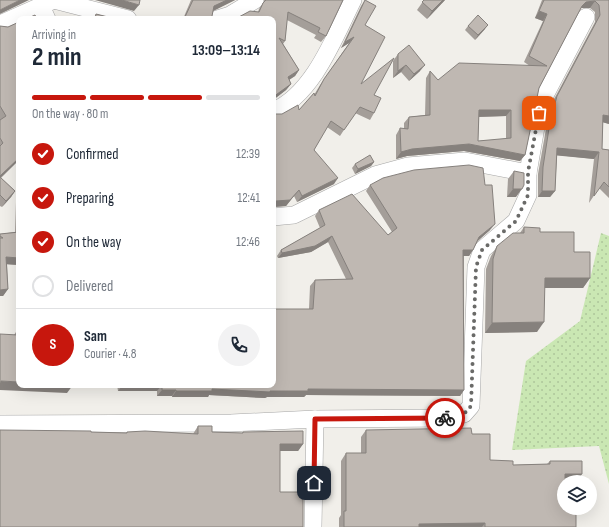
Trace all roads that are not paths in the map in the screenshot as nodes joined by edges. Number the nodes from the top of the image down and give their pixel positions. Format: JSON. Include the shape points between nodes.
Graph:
{"nodes":[{"id":1,"x":255,"y":0,"type":"edge"},
{"id":2,"x":353,"y":0,"type":"edge"},
{"id":3,"x":44,"y":12,"type":"edge"},
{"id":4,"x":29,"y":16,"type":"edge"},
{"id":5,"x":116,"y":16,"type":"edge"},
{"id":6,"x":227,"y":16,"type":"edge"},
{"id":7,"x":586,"y":17,"type":"dead end"},
{"id":8,"x":16,"y":20,"type":"edge"},
{"id":9,"x":0,"y":24,"type":"edge"},
{"id":10,"x":276,"y":110,"type":"edge"},
{"id":11,"x":528,"y":172,"type":"junction"},
{"id":12,"x":276,"y":217,"type":"edge"},
{"id":13,"x":315,"y":419,"type":"junction"},
{"id":14,"x":0,"y":424,"type":"edge"},
{"id":15,"x":313,"y":527,"type":"edge"}],
"edges":[{"from":1,"to":6,"type":"street"},
{"from":2,"to":10,"type":"street","via":[[324,59],[297,95]]},
{"from":3,"to":4,"type":"street"},
{"from":3,"to":5,"type":"street","via":[[54,0]]},
{"from":7,"to":11,"type":"street","via":[[543,99]]},
{"from":8,"to":9,"type":"street"},
{"from":11,"to":12,"type":"street","via":[[465,161],[408,166],[375,175],[294,214]]},
{"from":11,"to":13,"type":"street","via":[[528,195],[516,221],[482,250],[476,267],[471,406],[464,414],[451,418]]},
{"from":13,"to":14,"type":"street","via":[[231,423]]},
{"from":13,"to":15,"type":"street"}]}
